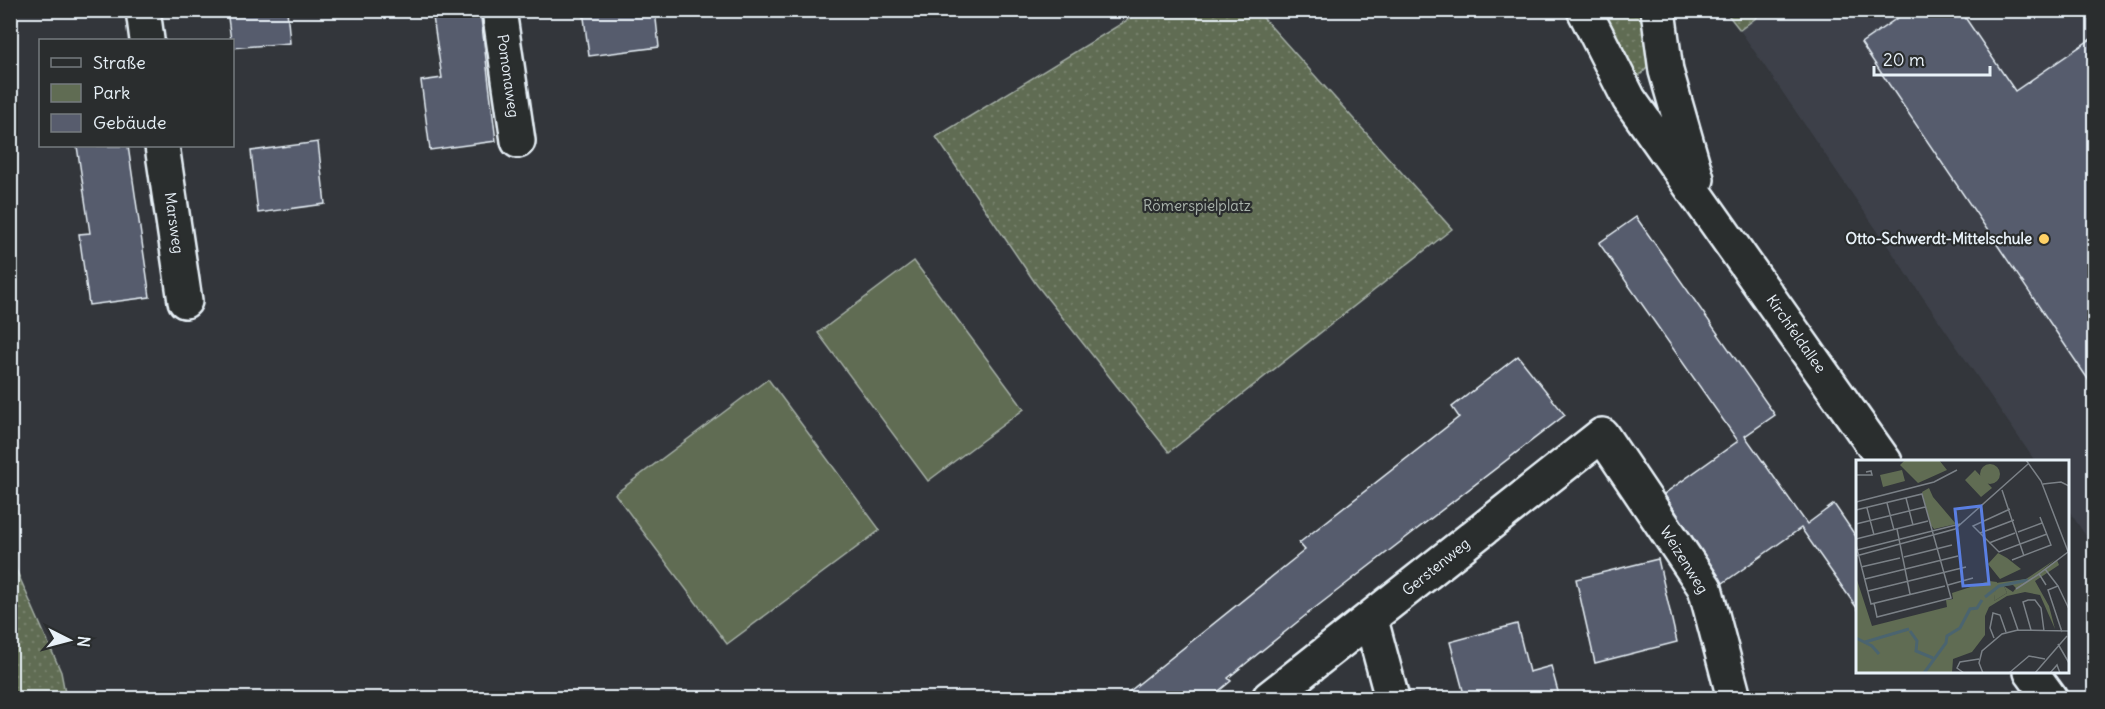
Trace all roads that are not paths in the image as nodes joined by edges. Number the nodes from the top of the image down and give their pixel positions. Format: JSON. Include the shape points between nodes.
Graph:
{"nodes":[{"id":1,"x":143,"y":10,"type":"edge"},
{"id":2,"x":499,"y":10,"type":"edge"},
{"id":3,"x":1584,"y":10,"type":"edge"},
{"id":4,"x":1658,"y":10,"type":"edge"},
{"id":5,"x":147,"y":39,"type":"edge"},
{"id":6,"x":518,"y":141,"type":"dead end"},
{"id":7,"x":162,"y":147,"type":"edge"},
{"id":8,"x":1706,"y":206,"type":"junction"},
{"id":9,"x":185,"y":301,"type":"dead end"},
{"id":10,"x":1602,"y":435,"type":"joint"},
{"id":11,"x":1884,"y":460,"type":"edge"},
{"id":12,"x":1371,"y":620,"type":"junction"},
{"id":13,"x":2032,"y":673,"type":"edge"},
{"id":14,"x":1269,"y":699,"type":"edge"},
{"id":15,"x":1392,"y":699,"type":"edge"},
{"id":16,"x":1734,"y":699,"type":"edge"},
{"id":17,"x":2050,"y":699,"type":"edge"}],
"edges":[{"from":1,"to":5,"type":"street"},
{"from":2,"to":6,"type":"street","name":"Pomonaweg"},
{"from":3,"to":8,"type":"street","name":"Kirchfeldallee","via":[[1629,99]]},
{"from":4,"to":8,"type":"street","name":"Kirchfeldallee","via":[[1669,81]]},
{"from":7,"to":9,"type":"street","name":"Marsweg"},
{"from":8,"to":11,"type":"street","name":"Kirchfeldallee"},
{"from":10,"to":12,"type":"street","name":"Gerstenweg"},
{"from":10,"to":16,"type":"street","name":"Weizenweg","via":[[1705,588]]},
{"from":12,"to":14,"type":"street","name":"Gerstenweg"},
{"from":12,"to":15,"type":"street"},
{"from":13,"to":17,"type":"street"}]}
